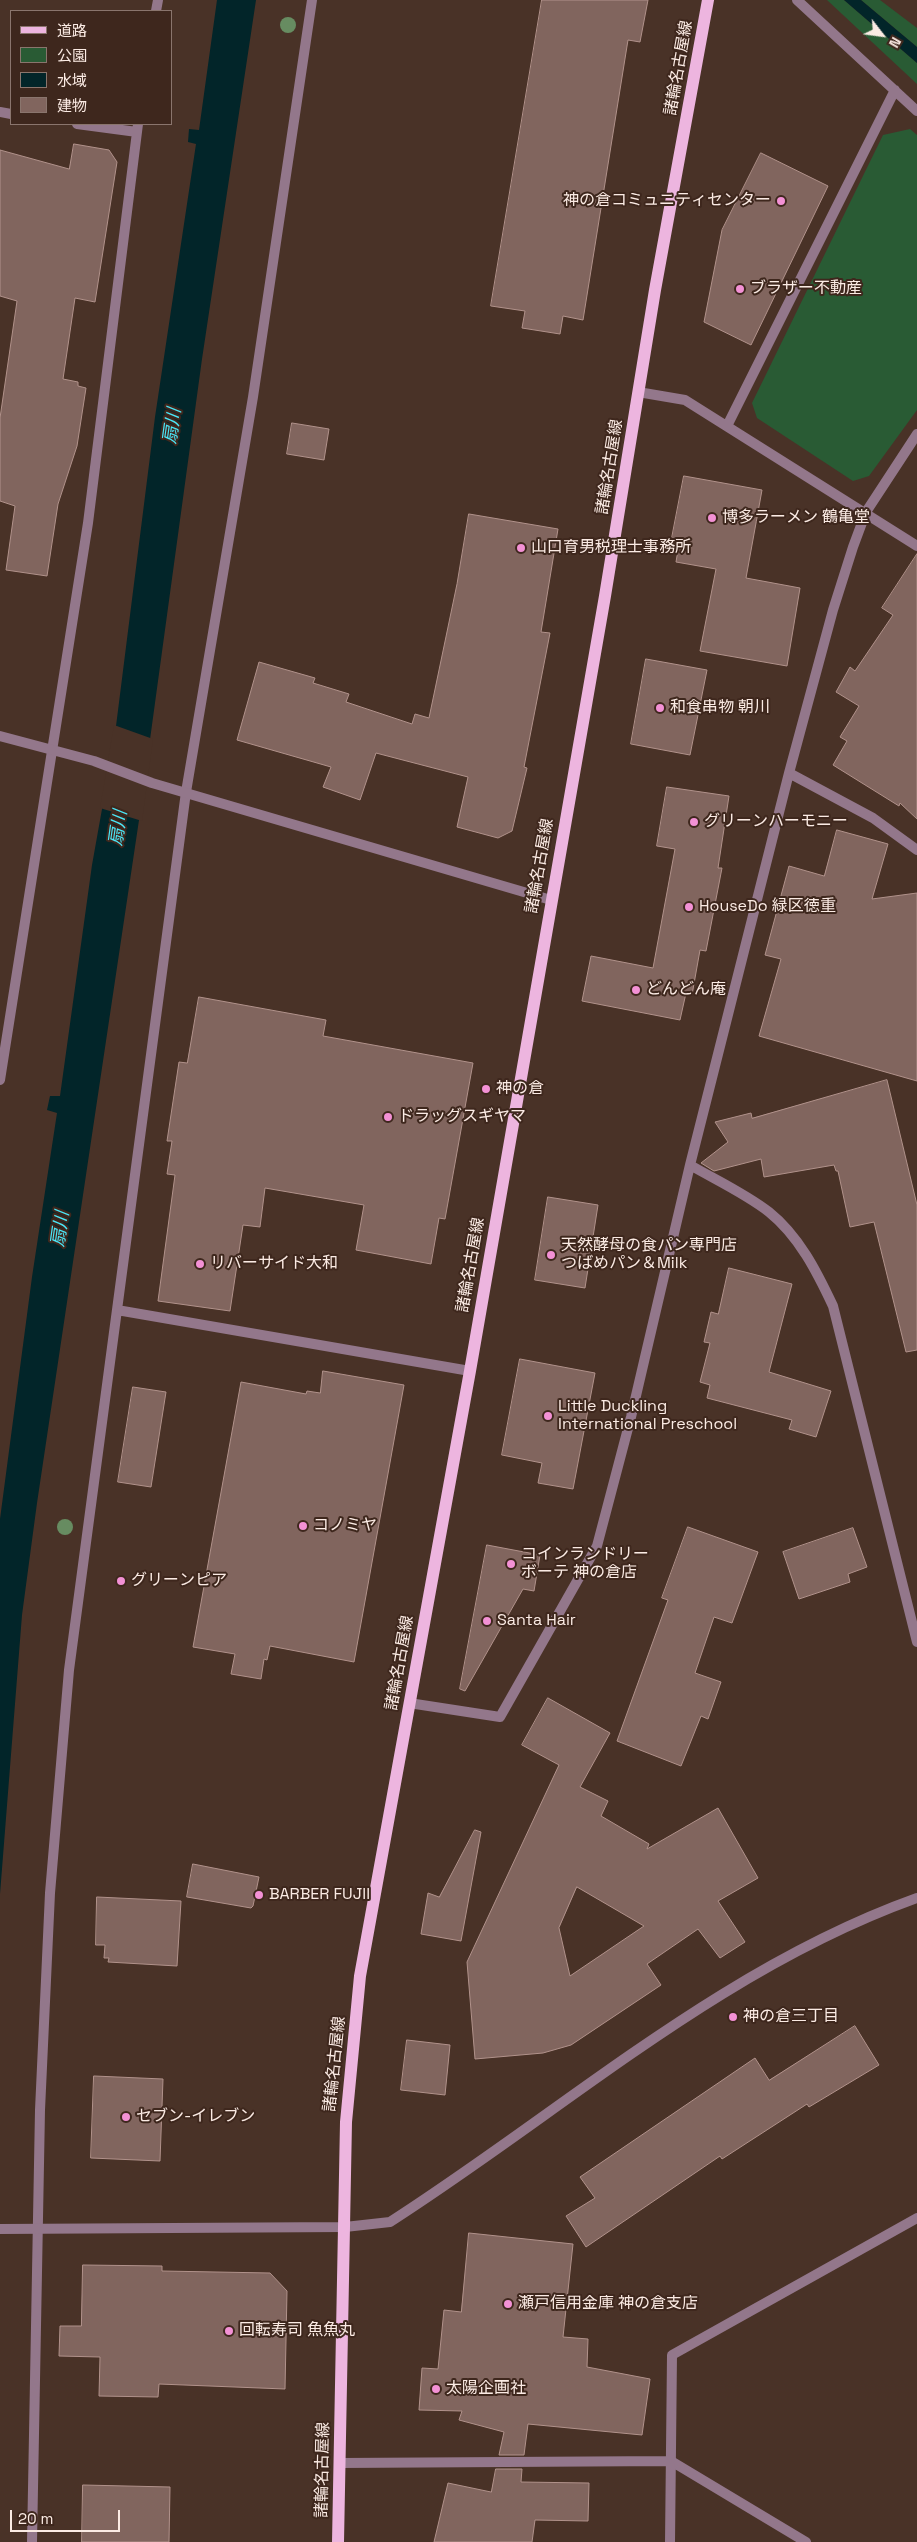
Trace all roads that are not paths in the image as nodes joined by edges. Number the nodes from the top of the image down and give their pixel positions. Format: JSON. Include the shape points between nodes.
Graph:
{"nodes":[{"id":1,"x":312,"y":0,"type":"edge"},
{"id":2,"x":708,"y":0,"type":"edge"},
{"id":3,"x":797,"y":0,"type":"edge"},
{"id":4,"x":895,"y":90,"type":"junction"},
{"id":5,"x":917,"y":111,"type":"edge"},
{"id":6,"x":92,"y":125,"type":"edge"},
{"id":7,"x":137,"y":128,"type":"edge"},
{"id":8,"x":638,"y":392,"type":"junction"},
{"id":9,"x":727,"y":426,"type":"junction"},
{"id":10,"x":917,"y":434,"type":"edge"},
{"id":11,"x":866,"y":512,"type":"junction"},
{"id":12,"x":917,"y":546,"type":"edge"},
{"id":13,"x":0,"y":736,"type":"edge"},
{"id":14,"x":53,"y":750,"type":"junction"},
{"id":15,"x":789,"y":773,"type":"junction"},
{"id":16,"x":186,"y":792,"type":"junction"},
{"id":17,"x":917,"y":850,"type":"edge"},
{"id":18,"x":551,"y":900,"type":"junction"},
{"id":19,"x":4,"y":1023,"type":"edge"},
{"id":20,"x":0,"y":1080,"type":"edge"},
{"id":21,"x":690,"y":1165,"type":"junction"},
{"id":22,"x":117,"y":1310,"type":"junction"},
{"id":23,"x":470,"y":1371,"type":"junction"},
{"id":24,"x":917,"y":1599,"type":"edge"},
{"id":25,"x":906,"y":1601,"type":"junction"},
{"id":26,"x":917,"y":1642,"type":"edge"},
{"id":27,"x":409,"y":1703,"type":"junction"},
{"id":28,"x":917,"y":1898,"type":"edge"},
{"id":29,"x":917,"y":2218,"type":"edge"},
{"id":30,"x":345,"y":2227,"type":"junction"},
{"id":31,"x":0,"y":2229,"type":"edge"},
{"id":32,"x":37,"y":2230,"type":"junction"},
{"id":33,"x":671,"y":2460,"type":"junction"},
{"id":34,"x":340,"y":2463,"type":"junction"},
{"id":35,"x":32,"y":2542,"type":"edge"},
{"id":36,"x":338,"y":2542,"type":"edge"},
{"id":37,"x":670,"y":2542,"type":"edge"},
{"id":38,"x":806,"y":2542,"type":"edge"}],
"edges":[{"from":1,"to":16,"type":"street","via":[[255,388]]},
{"from":2,"to":8,"type":"main road","name":"諸輪名古屋線"},
{"from":3,"to":4,"type":"street"},
{"from":4,"to":5,"type":"street"},
{"from":4,"to":9,"type":"street"},
{"from":6,"to":7,"type":"street"},
{"from":7,"to":14,"type":"street","via":[[88,523]]},
{"from":8,"to":9,"type":"street","via":[[685,400]]},
{"from":8,"to":18,"type":"main road","name":"諸輪名古屋線"},
{"from":9,"to":11,"type":"street"},
{"from":10,"to":11,"type":"street"},
{"from":11,"to":12,"type":"street"},
{"from":11,"to":15,"type":"street","via":[[833,610]]},
{"from":13,"to":14,"type":"street"},
{"from":14,"to":16,"type":"street"},
{"from":14,"to":19,"type":"street"},
{"from":15,"to":17,"type":"street","via":[[873,818]]},
{"from":15,"to":21,"type":"street"},
{"from":16,"to":18,"type":"street"},
{"from":16,"to":22,"type":"street"},
{"from":18,"to":23,"type":"main road","name":"諸輪名古屋線"},
{"from":19,"to":20,"type":"street"},
{"from":21,"to":25,"type":"street","via":[[769,1213],[796,1241],[816,1270],[833,1306]]},
{"from":21,"to":27,"type":"street","via":[[597,1546],[500,1717]]},
{"from":22,"to":23,"type":"street"},
{"from":22,"to":32,"type":"street","via":[[69,1670],[54,1838],[40,2100]]},
{"from":23,"to":27,"type":"main road","name":"諸輪名古屋線"},
{"from":24,"to":25,"type":"street"},
{"from":25,"to":26,"type":"street"},
{"from":27,"to":30,"type":"main road","name":"諸輪名古屋線","via":[[360,1976],[346,2122]]},
{"from":28,"to":30,"type":"street","via":[[835,1931],[697,2010],[390,2222]]},
{"from":29,"to":33,"type":"street","via":[[672,2355]]},
{"from":30,"to":32,"type":"street"},
{"from":30,"to":34,"type":"main road","name":"諸輪名古屋線"},
{"from":31,"to":32,"type":"street"},
{"from":32,"to":35,"type":"street"},
{"from":33,"to":34,"type":"street"},
{"from":33,"to":37,"type":"street"},
{"from":33,"to":38,"type":"street"},
{"from":34,"to":36,"type":"main road","name":"諸輪名古屋線"}]}
